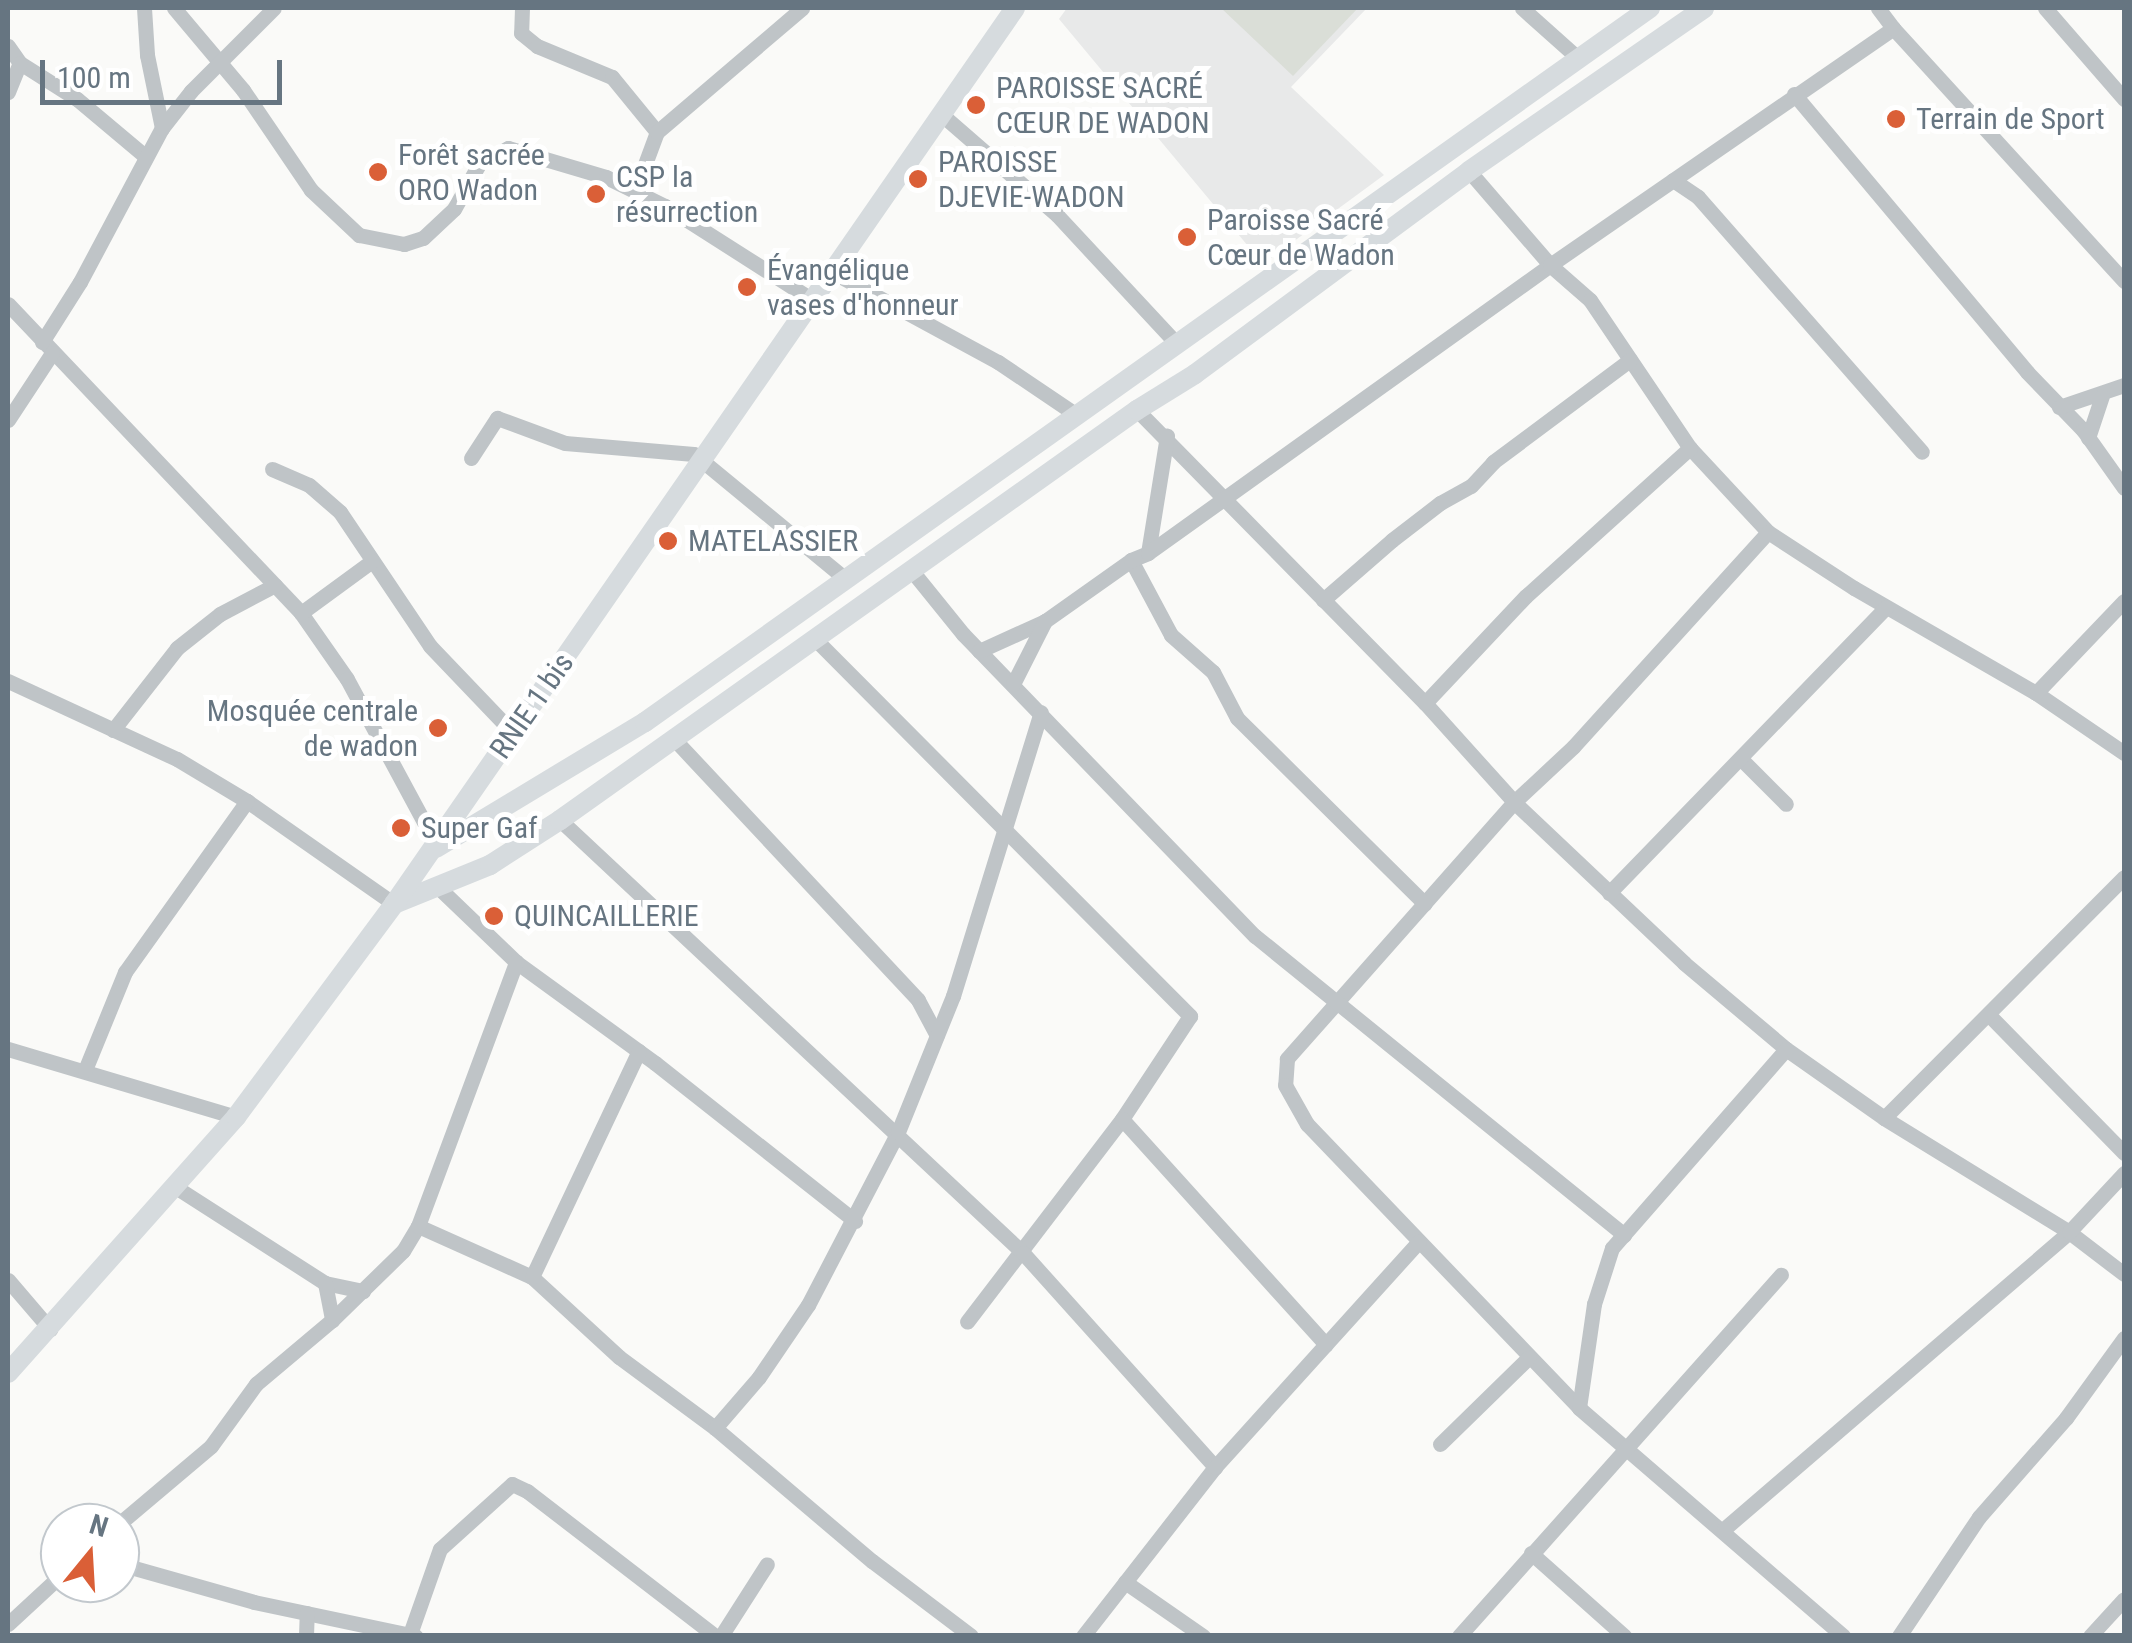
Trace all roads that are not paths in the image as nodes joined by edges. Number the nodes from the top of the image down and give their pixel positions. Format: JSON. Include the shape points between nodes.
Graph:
{"nodes":[{"id":1,"x":144,"y":8,"type":"edge"},
{"id":2,"x":174,"y":8,"type":"edge"},
{"id":3,"x":274,"y":8,"type":"edge"},
{"id":4,"x":522,"y":8,"type":"edge"},
{"id":5,"x":802,"y":8,"type":"edge"},
{"id":6,"x":1015,"y":8,"type":"edge"},
{"id":7,"x":1522,"y":8,"type":"edge"},
{"id":8,"x":1650,"y":8,"type":"edge"},
{"id":9,"x":1704,"y":8,"type":"edge"},
{"id":10,"x":1878,"y":8,"type":"edge"},
{"id":11,"x":2045,"y":8,"type":"edge"},
{"id":12,"x":1893,"y":28,"type":"junction"},
{"id":13,"x":8,"y":46,"type":"edge"},
{"id":14,"x":1578,"y":58,"type":"junction"},
{"id":15,"x":220,"y":61,"type":"junction"},
{"id":16,"x":20,"y":62,"type":"junction"},
{"id":17,"x":8,"y":92,"type":"edge"},
{"id":18,"x":1794,"y":94,"type":"junction"},
{"id":19,"x":2124,"y":99,"type":"edge"},
{"id":20,"x":941,"y":114,"type":"junction"},
{"id":21,"x":162,"y":128,"type":"junction"},
{"id":22,"x":657,"y":132,"type":"junction"},
{"id":23,"x":144,"y":156,"type":"junction"},
{"id":24,"x":1695,"y":164,"type":"junction"},
{"id":25,"x":1468,"y":171,"type":"junction"},
{"id":26,"x":1673,"y":180,"type":"junction"},
{"id":27,"x":635,"y":191,"type":"junction"},
{"id":28,"x":1698,"y":196,"type":"junction"},
{"id":29,"x":2124,"y":252,"type":"edge"},
{"id":30,"x":2107,"y":257,"type":"junction"},
{"id":31,"x":1550,"y":265,"type":"junction"},
{"id":32,"x":834,"y":273,"type":"junction"},
{"id":33,"x":2124,"y":281,"type":"edge"},
{"id":34,"x":814,"y":301,"type":"junction"},
{"id":35,"x":8,"y":304,"type":"edge"},
{"id":36,"x":1176,"y":343,"type":"junction"},
{"id":37,"x":47,"y":348,"type":"junction"},
{"id":38,"x":1630,"y":360,"type":"junction"},
{"id":39,"x":2124,"y":385,"type":"edge"},
{"id":40,"x":2102,"y":396,"type":"junction"},
{"id":41,"x":2058,"y":406,"type":"junction"},
{"id":42,"x":1137,"y":410,"type":"junction"},
{"id":43,"x":1075,"y":414,"type":"junction"},
{"id":44,"x":8,"y":420,"type":"edge"},
{"id":45,"x":1166,"y":436,"type":"junction"},
{"id":46,"x":2088,"y":438,"type":"junction"},
{"id":47,"x":1690,"y":448,"type":"junction"},
{"id":48,"x":1922,"y":452,"type":"dead end"},
{"id":49,"x":471,"y":458,"type":"dead end"},
{"id":50,"x":704,"y":458,"type":"junction"},
{"id":51,"x":272,"y":469,"type":"dead end"},
{"id":52,"x":2124,"y":488,"type":"edge"},
{"id":53,"x":1224,"y":496,"type":"junction"},
{"id":54,"x":1768,"y":532,"type":"junction"},
{"id":55,"x":1148,"y":553,"type":"junction"},
{"id":56,"x":1131,"y":560,"type":"junction"},
{"id":57,"x":372,"y":561,"type":"junction"},
{"id":58,"x":912,"y":571,"type":"junction"},
{"id":59,"x":847,"y":580,"type":"junction"},
{"id":60,"x":275,"y":584,"type":"junction"},
{"id":61,"x":1322,"y":600,"type":"junction"},
{"id":62,"x":2124,"y":601,"type":"edge"},
{"id":63,"x":1886,"y":607,"type":"junction"},
{"id":64,"x":301,"y":613,"type":"junction"},
{"id":65,"x":1045,"y":620,"type":"junction"},
{"id":66,"x":814,"y":639,"type":"junction"},
{"id":67,"x":979,"y":651,"type":"junction"},
{"id":68,"x":8,"y":681,"type":"edge"},
{"id":69,"x":1013,"y":684,"type":"junction"},
{"id":70,"x":2036,"y":693,"type":"junction"},
{"id":71,"x":1425,"y":703,"type":"junction"},
{"id":72,"x":1041,"y":712,"type":"junction"},
{"id":73,"x":114,"y":730,"type":"junction"},
{"id":74,"x":513,"y":733,"type":"junction"},
{"id":75,"x":674,"y":739,"type":"junction"},
{"id":76,"x":2124,"y":753,"type":"edge"},
{"id":77,"x":1742,"y":760,"type":"junction"},
{"id":78,"x":247,"y":802,"type":"junction"},
{"id":79,"x":1514,"y":802,"type":"junction"},
{"id":80,"x":1786,"y":804,"type":"dead end"},
{"id":81,"x":560,"y":820,"type":"junction"},
{"id":82,"x":1002,"y":826,"type":"junction"},
{"id":83,"x":435,"y":847,"type":"junction"},
{"id":84,"x":2124,"y":877,"type":"edge"},
{"id":85,"x":440,"y":889,"type":"junction"},
{"id":86,"x":1609,"y":894,"type":"junction"},
{"id":87,"x":394,"y":904,"type":"junction"},
{"id":88,"x":1424,"y":904,"type":"junction"},
{"id":89,"x":516,"y":962,"type":"junction"},
{"id":90,"x":953,"y":996,"type":"junction"},
{"id":91,"x":918,"y":1000,"type":"junction"},
{"id":92,"x":1338,"y":1002,"type":"junction"},
{"id":93,"x":1989,"y":1015,"type":"junction"},
{"id":94,"x":937,"y":1035,"type":"junction"},
{"id":95,"x":8,"y":1049,"type":"edge"},
{"id":96,"x":1786,"y":1049,"type":"junction"},
{"id":97,"x":639,"y":1051,"type":"junction"},
{"id":98,"x":85,"y":1070,"type":"junction"},
{"id":99,"x":236,"y":1117,"type":"junction"},
{"id":100,"x":1884,"y":1118,"type":"junction"},
{"id":101,"x":1122,"y":1119,"type":"junction"},
{"id":102,"x":898,"y":1132,"type":"junction"},
{"id":103,"x":2124,"y":1153,"type":"edge"},
{"id":104,"x":2124,"y":1172,"type":"edge"},
{"id":105,"x":177,"y":1188,"type":"junction"},
{"id":106,"x":854,"y":1221,"type":"junction"},
{"id":107,"x":418,"y":1226,"type":"junction"},
{"id":108,"x":2069,"y":1232,"type":"junction"},
{"id":109,"x":1624,"y":1235,"type":"junction"},
{"id":110,"x":1420,"y":1241,"type":"junction"},
{"id":111,"x":1023,"y":1253,"type":"junction"},
{"id":112,"x":1781,"y":1274,"type":"dead end"},
{"id":113,"x":2124,"y":1274,"type":"edge"},
{"id":114,"x":532,"y":1277,"type":"junction"},
{"id":115,"x":8,"y":1280,"type":"edge"},
{"id":116,"x":324,"y":1283,"type":"junction"},
{"id":117,"x":363,"y":1291,"type":"junction"},
{"id":118,"x":332,"y":1320,"type":"junction"},
{"id":119,"x":968,"y":1322,"type":"dead end"},
{"id":120,"x":50,"y":1330,"type":"junction"},
{"id":121,"x":2124,"y":1338,"type":"edge"},
{"id":122,"x":1326,"y":1346,"type":"junction"},
{"id":123,"x":1529,"y":1356,"type":"junction"},
{"id":124,"x":8,"y":1373,"type":"edge"},
{"id":125,"x":1580,"y":1408,"type":"junction"},
{"id":126,"x":715,"y":1428,"type":"junction"},
{"id":127,"x":1440,"y":1444,"type":"dead end"},
{"id":128,"x":1623,"y":1450,"type":"junction"},
{"id":129,"x":1216,"y":1467,"type":"junction"},
{"id":130,"x":140,"y":1507,"type":"edge"},
{"id":131,"x":1724,"y":1529,"type":"junction"},
{"id":132,"x":1531,"y":1553,"type":"junction"},
{"id":133,"x":767,"y":1564,"type":"dead end"},
{"id":134,"x":140,"y":1569,"type":"edge"},
{"id":135,"x":1125,"y":1582,"type":"junction"},
{"id":136,"x":40,"y":1594,"type":"edge"},
{"id":137,"x":2124,"y":1600,"type":"edge"},
{"id":138,"x":307,"y":1613,"type":"junction"},
{"id":139,"x":8,"y":1624,"type":"edge"},
{"id":140,"x":412,"y":1635,"type":"edge"},
{"id":141,"x":2091,"y":1635,"type":"edge"},
{"id":142,"x":306,"y":1636,"type":"edge"},
{"id":143,"x":718,"y":1636,"type":"edge"},
{"id":144,"x":971,"y":1636,"type":"edge"},
{"id":145,"x":1083,"y":1636,"type":"edge"},
{"id":146,"x":1202,"y":1636,"type":"edge"},
{"id":147,"x":1458,"y":1636,"type":"edge"},
{"id":148,"x":1624,"y":1636,"type":"edge"},
{"id":149,"x":1844,"y":1636,"type":"edge"},
{"id":150,"x":1899,"y":1636,"type":"edge"}],
"edges":[{"from":1,"to":21,"type":"street"},
{"from":2,"to":15,"type":"street"},
{"from":3,"to":15,"type":"street"},
{"from":4,"to":22,"type":"street","via":[[520,33],[612,78]]},
{"from":5,"to":22,"type":"street"},
{"from":6,"to":20,"type":"main road","name":"RNIE 1 bis"},
{"from":7,"to":14,"type":"street"},
{"from":8,"to":14,"type":"main road"},
{"from":9,"to":25,"type":"main road"},
{"from":10,"to":12,"type":"street"},
{"from":11,"to":19,"type":"street"},
{"from":12,"to":18,"type":"street"},
{"from":12,"to":30,"type":"street"},
{"from":13,"to":16,"type":"street"},
{"from":14,"to":36,"type":"main road"},
{"from":15,"to":21,"type":"street"},
{"from":15,"to":27,"type":"street","via":[[311,190],[359,235],[404,244],[423,238],[454,209],[479,164],[508,148]]},
{"from":16,"to":17,"type":"street"},
{"from":16,"to":23,"type":"street"},
{"from":18,"to":24,"type":"street"},
{"from":18,"to":41,"type":"street"},
{"from":20,"to":32,"type":"main road","name":"RNIE 1 bis"},
{"from":20,"to":36,"type":"street","via":[[1056,215]]},
{"from":21,"to":23,"type":"street"},
{"from":22,"to":27,"type":"street"},
{"from":23,"to":37,"type":"street"},
{"from":24,"to":26,"type":"street"},
{"from":24,"to":28,"type":"street"},
{"from":25,"to":31,"type":"street"},
{"from":25,"to":42,"type":"main road"},
{"from":26,"to":28,"type":"street"},
{"from":26,"to":31,"type":"street"},
{"from":27,"to":34,"type":"street"},
{"from":28,"to":48,"type":"street"},
{"from":29,"to":30,"type":"street"},
{"from":30,"to":33,"type":"street"},
{"from":31,"to":38,"type":"street","via":[[1590,300]]},
{"from":31,"to":53,"type":"street"},
{"from":32,"to":34,"type":"main road","name":"RNIE 1 bis"},
{"from":32,"to":43,"type":"street","via":[[998,362]]},
{"from":34,"to":50,"type":"main road","name":"RNIE 1 bis"},
{"from":35,"to":37,"type":"street"},
{"from":36,"to":43,"type":"main road"},
{"from":37,"to":44,"type":"street"},
{"from":37,"to":60,"type":"street"},
{"from":38,"to":47,"type":"street"},
{"from":38,"to":61,"type":"street"},
{"from":39,"to":40,"type":"street"},
{"from":40,"to":41,"type":"street"},
{"from":40,"to":46,"type":"street"},
{"from":41,"to":46,"type":"street"},
{"from":42,"to":45,"type":"street"},
{"from":42,"to":58,"type":"main road"},
{"from":43,"to":59,"type":"main road"},
{"from":45,"to":53,"type":"street"},
{"from":45,"to":55,"type":"street"},
{"from":46,"to":52,"type":"street"},
{"from":47,"to":54,"type":"street"},
{"from":47,"to":71,"type":"street","via":[[1526,596]]},
{"from":49,"to":50,"type":"street","via":[[498,418],[565,442]]},
{"from":50,"to":59,"type":"street"},
{"from":50,"to":74,"type":"main road","name":"RNIE 1 bis"},
{"from":51,"to":57,"type":"street","via":[[327,498]]},
{"from":53,"to":55,"type":"street"},
{"from":53,"to":61,"type":"street"},
{"from":54,"to":63,"type":"street"},
{"from":54,"to":79,"type":"street","via":[[1573,747]]},
{"from":55,"to":56,"type":"street"},
{"from":56,"to":65,"type":"street"},
{"from":56,"to":88,"type":"street","via":[[1172,636],[1213,672],[1237,718]]},
{"from":57,"to":64,"type":"street"},
{"from":57,"to":74,"type":"street","via":[[430,646]]},
{"from":58,"to":66,"type":"main road"},
{"from":58,"to":67,"type":"street"},
{"from":59,"to":83,"type":"main road","via":[[646,722]]},
{"from":60,"to":64,"type":"street"},
{"from":60,"to":73,"type":"street","via":[[177,648]]},
{"from":61,"to":71,"type":"street"},
{"from":62,"to":70,"type":"street"},
{"from":63,"to":70,"type":"street"},
{"from":63,"to":77,"type":"street"},
{"from":64,"to":83,"type":"street","via":[[346,679]]},
{"from":65,"to":67,"type":"street"},
{"from":65,"to":69,"type":"street"},
{"from":66,"to":75,"type":"main road"},
{"from":66,"to":82,"type":"street"},
{"from":67,"to":69,"type":"street"},
{"from":68,"to":73,"type":"street"},
{"from":69,"to":72,"type":"street"},
{"from":70,"to":76,"type":"street"},
{"from":71,"to":79,"type":"street"},
{"from":72,"to":82,"type":"street"},
{"from":72,"to":92,"type":"street","via":[[1255,936]]},
{"from":73,"to":78,"type":"street"},
{"from":74,"to":83,"type":"main road","name":"RNIE 1 bis"},
{"from":75,"to":81,"type":"main road"},
{"from":75,"to":91,"type":"street"},
{"from":77,"to":80,"type":"street"},
{"from":77,"to":86,"type":"street"},
{"from":78,"to":87,"type":"street"},
{"from":78,"to":98,"type":"street","via":[[125,972]]},
{"from":79,"to":86,"type":"street"},
{"from":79,"to":88,"type":"street"},
{"from":81,"to":85,"type":"main road"},
{"from":81,"to":102,"type":"street"},
{"from":82,"to":90,"type":"street"},
{"from":82,"to":101,"type":"street","via":[[1190,1016]]},
{"from":83,"to":87,"type":"main road","name":"RNIE 1 bis"},
{"from":84,"to":93,"type":"street"},
{"from":85,"to":87,"type":"main road"},
{"from":85,"to":89,"type":"street"},
{"from":86,"to":96,"type":"street"},
{"from":87,"to":99,"type":"main road","name":"RNIE 1 bis"},
{"from":88,"to":92,"type":"street"},
{"from":89,"to":97,"type":"street"},
{"from":89,"to":107,"type":"street"},
{"from":90,"to":91,"type":"street"},
{"from":90,"to":94,"type":"street"},
{"from":91,"to":94,"type":"street"},
{"from":92,"to":109,"type":"street"},
{"from":92,"to":110,"type":"street","via":[[1287,1059],[1285,1085],[1308,1124]]},
{"from":93,"to":100,"type":"street"},
{"from":93,"to":103,"type":"street"},
{"from":94,"to":102,"type":"street"},
{"from":95,"to":98,"type":"street"},
{"from":96,"to":100,"type":"street"},
{"from":96,"to":109,"type":"street"},
{"from":97,"to":106,"type":"street"},
{"from":97,"to":114,"type":"street"},
{"from":98,"to":99,"type":"street"},
{"from":99,"to":105,"type":"main road","name":"RNIE 1 bis"},
{"from":100,"to":108,"type":"street"},
{"from":101,"to":111,"type":"street"},
{"from":101,"to":122,"type":"street"},
{"from":102,"to":106,"type":"street"},
{"from":102,"to":111,"type":"street"},
{"from":104,"to":108,"type":"street"},
{"from":105,"to":116,"type":"street"},
{"from":105,"to":120,"type":"main road","name":"RNIE 1 bis"},
{"from":106,"to":126,"type":"street","via":[[786,1340]]},
{"from":107,"to":114,"type":"street"},
{"from":107,"to":117,"type":"street"},
{"from":108,"to":113,"type":"street"},
{"from":108,"to":131,"type":"street"},
{"from":109,"to":125,"type":"street","via":[[1601,1272]]},
{"from":110,"to":122,"type":"street"},
{"from":110,"to":123,"type":"street"},
{"from":111,"to":119,"type":"street"},
{"from":111,"to":129,"type":"street"},
{"from":112,"to":128,"type":"street"},
{"from":114,"to":126,"type":"street","via":[[619,1357]]},
{"from":115,"to":120,"type":"street"},
{"from":116,"to":117,"type":"street"},
{"from":116,"to":118,"type":"street"},
{"from":117,"to":118,"type":"street"},
{"from":118,"to":130,"type":"street","via":[[256,1384],[210,1446]]},
{"from":120,"to":124,"type":"main road","name":"RNIE 1 bis"},
{"from":121,"to":150,"type":"street","via":[[2066,1418],[1978,1517]]},
{"from":122,"to":129,"type":"street"},
{"from":123,"to":125,"type":"street"},
{"from":123,"to":127,"type":"street"},
{"from":125,"to":128,"type":"street"},
{"from":126,"to":144,"type":"street"},
{"from":128,"to":131,"type":"street"},
{"from":128,"to":132,"type":"street"},
{"from":129,"to":135,"type":"street"},
{"from":131,"to":149,"type":"street"},
{"from":132,"to":147,"type":"street"},
{"from":132,"to":148,"type":"street"},
{"from":133,"to":143,"type":"street"},
{"from":134,"to":138,"type":"street"},
{"from":135,"to":145,"type":"street"},
{"from":135,"to":146,"type":"street"},
{"from":136,"to":139,"type":"street"},
{"from":137,"to":141,"type":"street"},
{"from":138,"to":140,"type":"street"},
{"from":138,"to":142,"type":"street"},
{"from":140,"to":143,"type":"street","via":[[440,1549],[512,1484]]}]}
